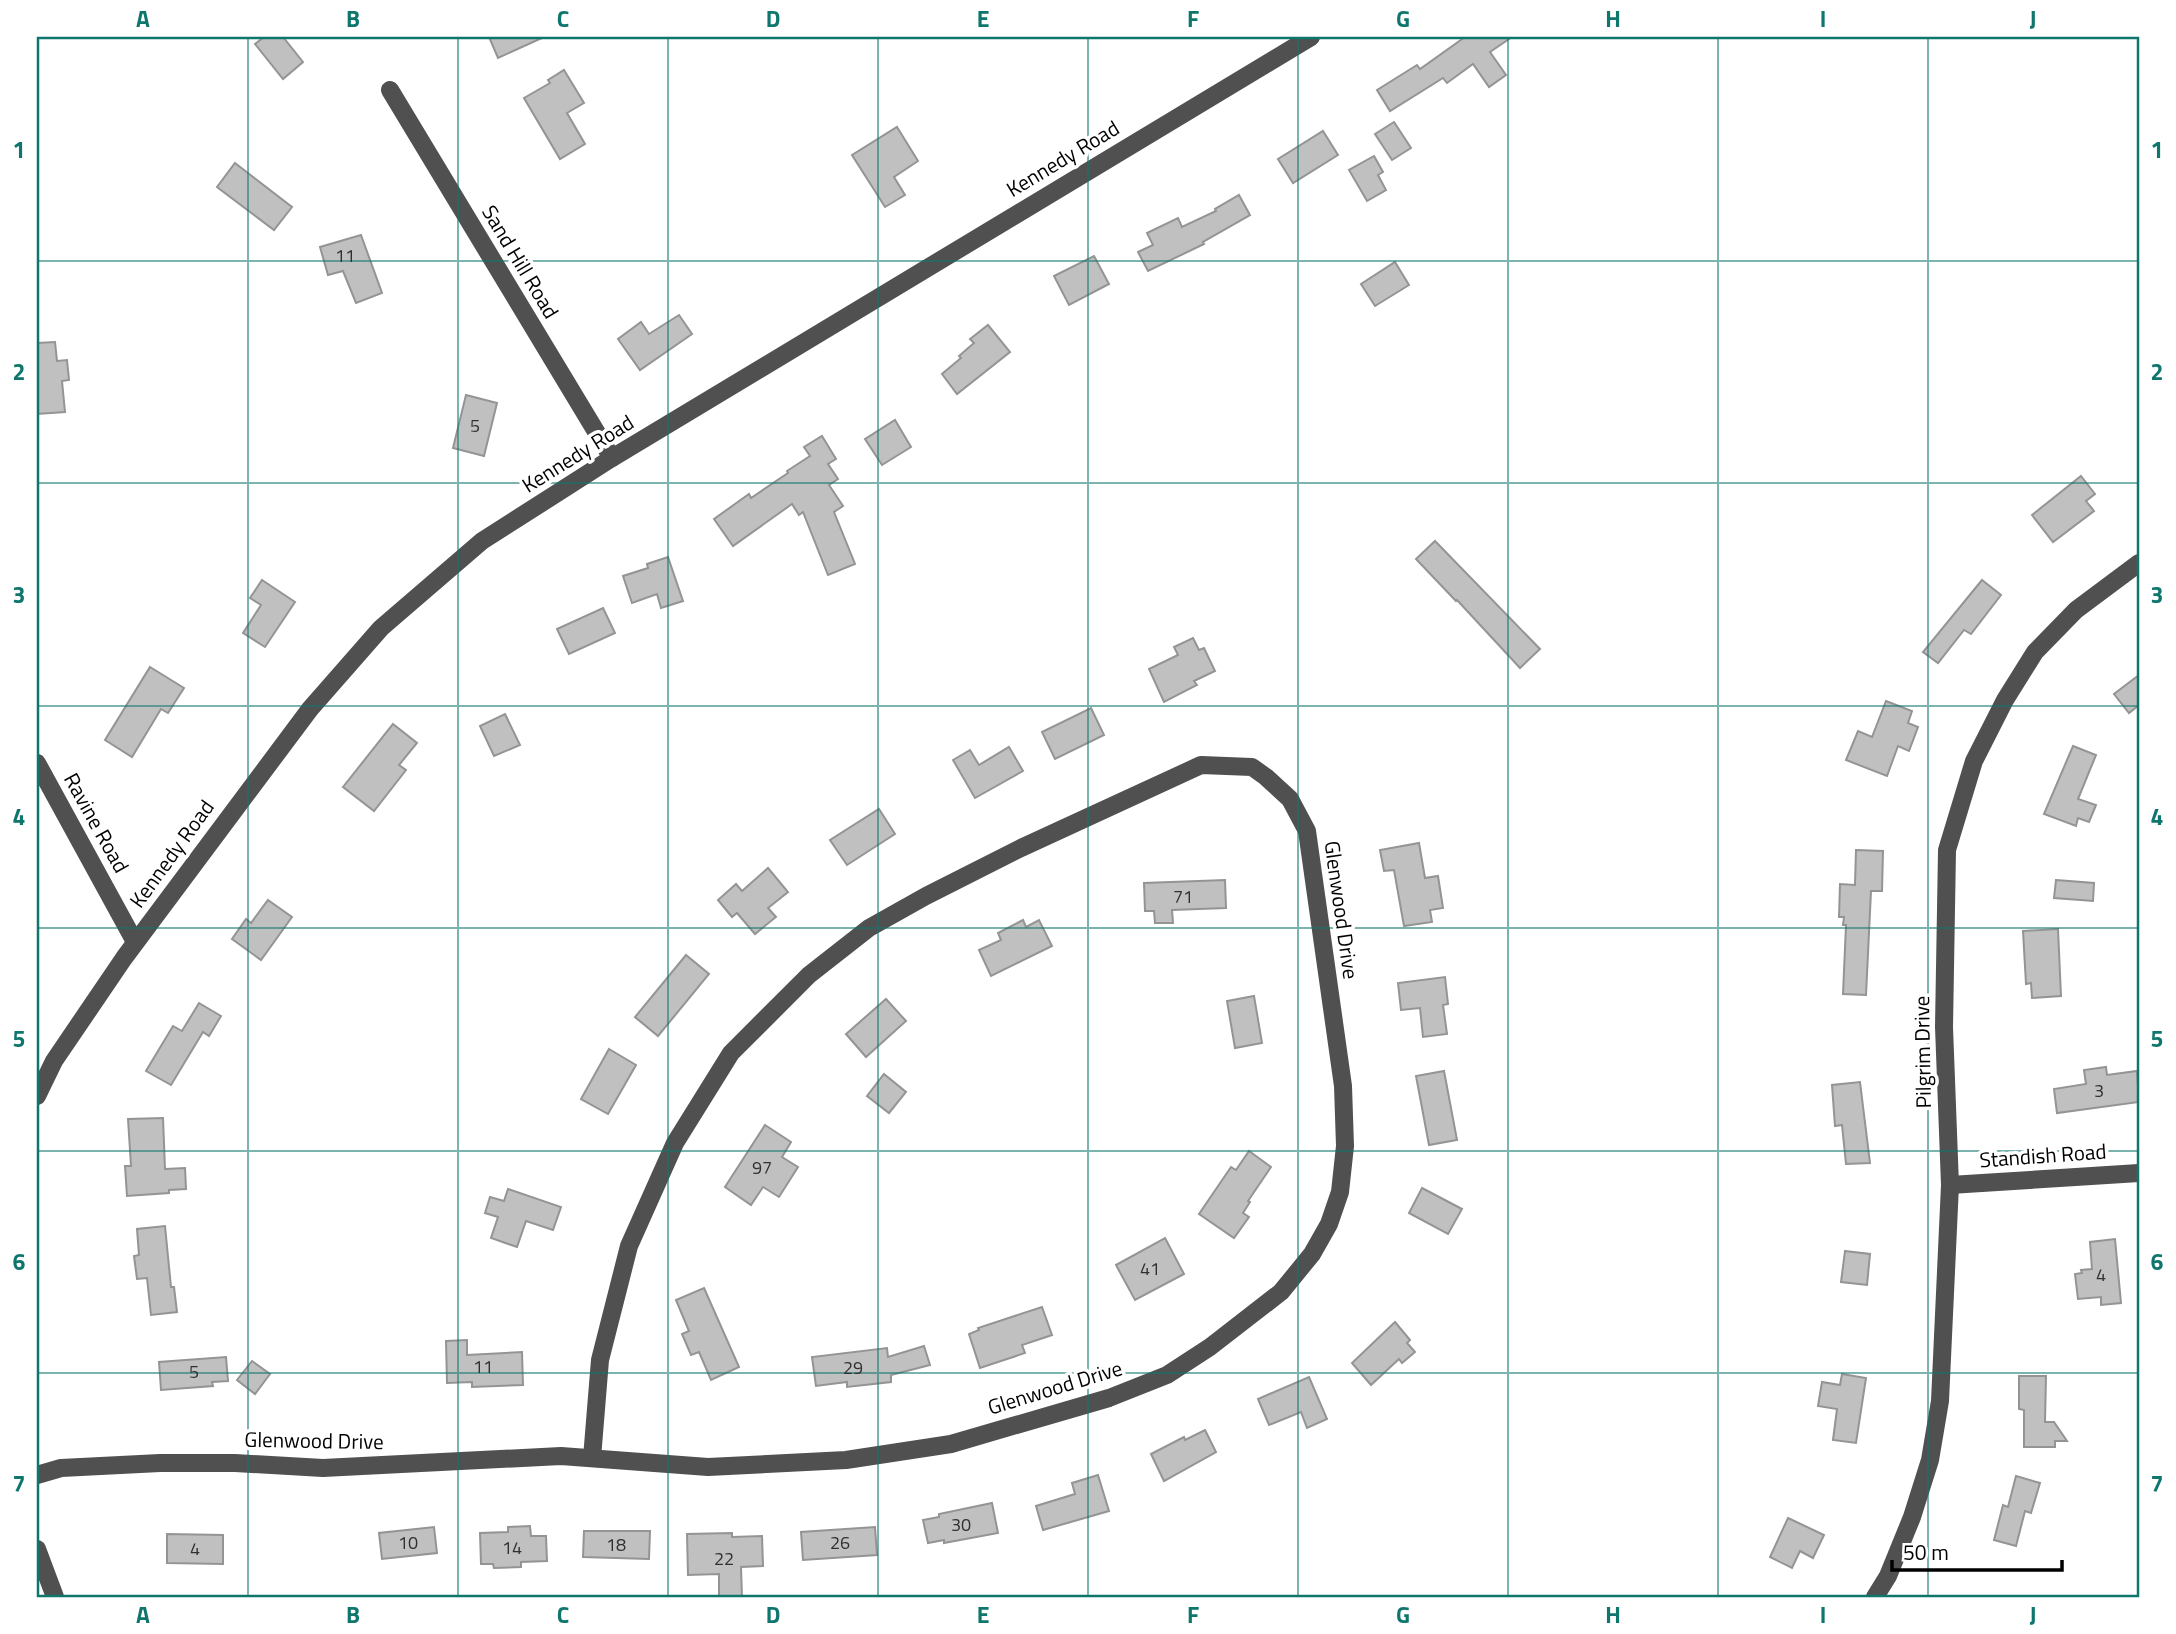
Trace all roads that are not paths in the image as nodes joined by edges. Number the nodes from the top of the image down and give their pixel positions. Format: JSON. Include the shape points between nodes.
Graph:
{"nodes":[{"id":1,"x":1311,"y":37,"type":"edge"},
{"id":2,"x":390,"y":90,"type":"dead end"},
{"id":3,"x":612,"y":458,"type":"junction"},
{"id":4,"x":2139,"y":563,"type":"edge"},
{"id":5,"x":37,"y":763,"type":"edge"},
{"id":6,"x":135,"y":942,"type":"junction"},
{"id":7,"x":37,"y":1096,"type":"edge"},
{"id":8,"x":2139,"y":1173,"type":"edge"},
{"id":9,"x":1950,"y":1185,"type":"junction"},
{"id":10,"x":592,"y":1458,"type":"junction"},
{"id":11,"x":37,"y":1475,"type":"edge"},
{"id":12,"x":37,"y":1549,"type":"edge"},
{"id":13,"x":55,"y":1597,"type":"edge"},
{"id":14,"x":1875,"y":1597,"type":"edge"}],
"edges":[{"from":1,"to":3,"type":"street","name":"Kennedy Road"},
{"from":2,"to":3,"type":"street","name":"Sand Hill Road"},
{"from":3,"to":6,"type":"street","name":"Kennedy Road","via":[[482,541],[381,628],[310,709]]},
{"from":4,"to":9,"type":"street","name":"Pilgrim Drive","via":[[2076,610],[2035,652],[1974,761],[1947,850],[1944,1027]]},
{"from":5,"to":6,"type":"street","name":"Ravine Road"},
{"from":6,"to":7,"type":"street","name":"Kennedy Road","via":[[54,1061]]},
{"from":8,"to":9,"type":"street","name":"Standish Road"},
{"from":9,"to":14,"type":"street","name":"Pilgrim Drive","via":[[1940,1401],[1930,1460],[1912,1517]]},
{"from":10,"to":10,"type":"street","name":"Glenwood Drive","via":[[708,1467],[846,1461],[951,1444],[1109,1398],[1167,1375],[1281,1292],[1329,1224],[1340,1192],[1345,1146],[1343,1086],[1307,831],[1290,799],[1252,767],[1201,765],[926,896],[869,928],[809,975],[731,1053],[675,1143],[629,1246],[600,1360]]},
{"from":10,"to":11,"type":"street","name":"Glenwood Drive","via":[[323,1468],[160,1463],[61,1468]]},
{"from":12,"to":13,"type":"street"}]}
